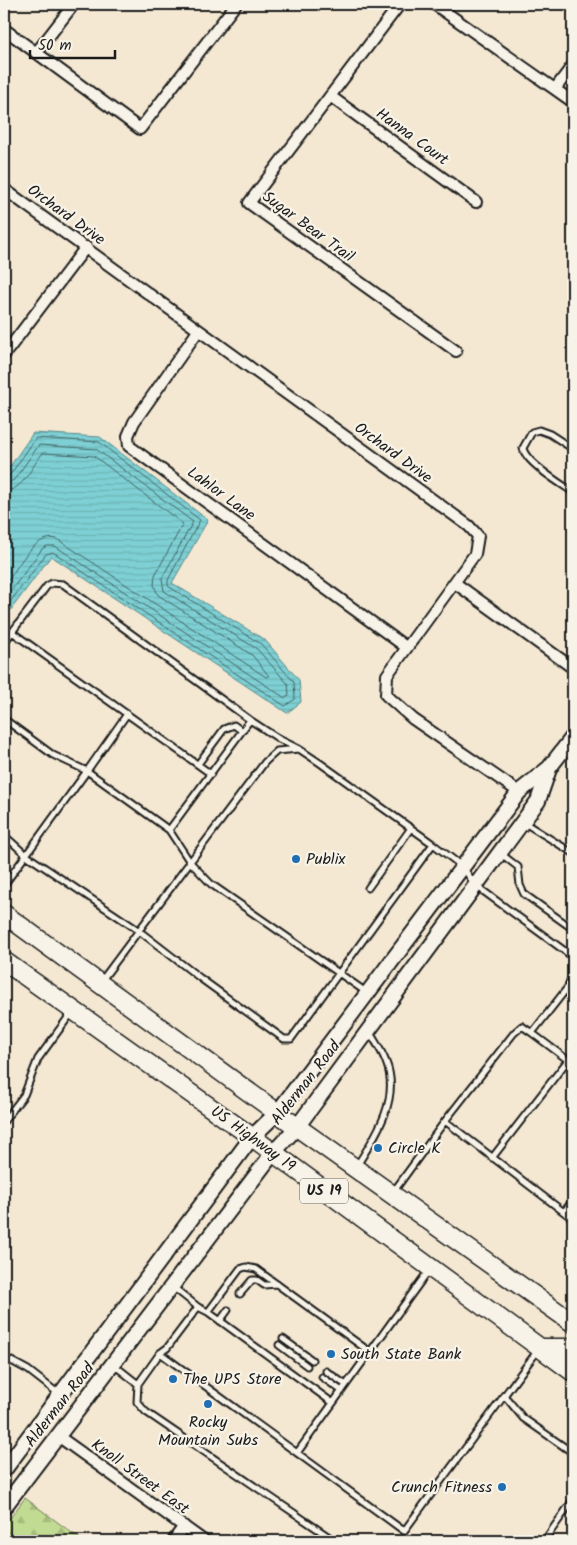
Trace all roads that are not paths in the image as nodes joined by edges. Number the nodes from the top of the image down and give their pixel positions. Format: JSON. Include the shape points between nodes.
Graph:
{"nodes":[{"id":1,"x":74,"y":4,"type":"edge"},
{"id":2,"x":236,"y":4,"type":"edge"},
{"id":3,"x":400,"y":4,"type":"edge"},
{"id":4,"x":434,"y":4,"type":"edge"},
{"id":5,"x":4,"y":29,"type":"edge"},
{"id":6,"x":36,"y":52,"type":"junction"},
{"id":7,"x":573,"y":65,"type":"edge"},
{"id":8,"x":555,"y":90,"type":"junction"},
{"id":9,"x":330,"y":96,"type":"junction"},
{"id":10,"x":573,"y":102,"type":"edge"},
{"id":11,"x":4,"y":189,"type":"edge"},
{"id":12,"x":476,"y":202,"type":"dead end"},
{"id":13,"x":86,"y":247,"type":"junction"},
{"id":14,"x":198,"y":331,"type":"junction"},
{"id":15,"x":456,"y":351,"type":"dead end"},
{"id":16,"x":4,"y":355,"type":"edge"},
{"id":17,"x":573,"y":449,"type":"edge"},
{"id":18,"x":573,"y":492,"type":"edge"},
{"id":19,"x":455,"y":583,"type":"junction"},
{"id":20,"x":12,"y":632,"type":"junction"},
{"id":21,"x":4,"y":643,"type":"edge"},
{"id":22,"x":406,"y":646,"type":"junction"},
{"id":23,"x":573,"y":668,"type":"edge"},
{"id":24,"x":127,"y":714,"type":"junction"},
{"id":25,"x":4,"y":719,"type":"edge"},
{"id":26,"x":250,"y":720,"type":"junction"},
{"id":27,"x":242,"y":731,"type":"junction"},
{"id":28,"x":573,"y":737,"type":"edge"},
{"id":29,"x":279,"y":739,"type":"junction"},
{"id":30,"x":299,"y":749,"type":"junction"},
{"id":31,"x":277,"y":752,"type":"junction"},
{"id":32,"x":198,"y":764,"type":"junction"},
{"id":33,"x":549,"y":768,"type":"junction"},
{"id":34,"x":87,"y":771,"type":"junction"},
{"id":35,"x":211,"y":774,"type":"junction"},
{"id":36,"x":519,"y":792,"type":"junction"},
{"id":37,"x":523,"y":822,"type":"junction"},
{"id":38,"x":411,"y":828,"type":"junction"},
{"id":39,"x":169,"y":830,"type":"junction"},
{"id":40,"x":4,"y":835,"type":"edge"},
{"id":41,"x":433,"y":844,"type":"junction"},
{"id":42,"x":500,"y":853,"type":"junction"},
{"id":43,"x":573,"y":853,"type":"edge"},
{"id":44,"x":26,"y":855,"type":"junction"},
{"id":45,"x":190,"y":862,"type":"junction"},
{"id":46,"x":463,"y":867,"type":"junction"},
{"id":47,"x":4,"y":885,"type":"edge"},
{"id":48,"x":475,"y":885,"type":"junction"},
{"id":49,"x":368,"y":888,"type":"dead end"},
{"id":50,"x":4,"y":914,"type":"edge"},
{"id":51,"x":573,"y":929,"type":"edge"},
{"id":52,"x":138,"y":930,"type":"junction"},
{"id":53,"x":573,"y":946,"type":"edge"},
{"id":54,"x":569,"y":952,"type":"junction"},
{"id":55,"x":573,"y":957,"type":"edge"},
{"id":56,"x":4,"y":960,"type":"edge"},
{"id":57,"x":573,"y":972,"type":"edge"},
{"id":58,"x":339,"y":973,"type":"junction"},
{"id":59,"x":100,"y":982,"type":"junction"},
{"id":60,"x":568,"y":987,"type":"junction"},
{"id":61,"x":573,"y":992,"type":"edge"},
{"id":62,"x":367,"y":993,"type":"junction"},
{"id":63,"x":74,"y":1010,"type":"junction"},
{"id":64,"x":369,"y":1031,"type":"junction"},
{"id":65,"x":532,"y":1033,"type":"junction"},
{"id":66,"x":568,"y":1060,"type":"junction"},
{"id":67,"x":573,"y":1064,"type":"edge"},
{"id":68,"x":278,"y":1112,"type":"junction"},
{"id":69,"x":4,"y":1121,"type":"edge"},
{"id":70,"x":445,"y":1121,"type":"junction"},
{"id":71,"x":297,"y":1127,"type":"junction"},
{"id":72,"x":252,"y":1137,"type":"junction"},
{"id":73,"x":272,"y":1153,"type":"junction"},
{"id":74,"x":492,"y":1158,"type":"junction"},
{"id":75,"x":356,"y":1168,"type":"junction"},
{"id":76,"x":393,"y":1194,"type":"junction"},
{"id":77,"x":573,"y":1200,"type":"edge"},
{"id":78,"x":564,"y":1212,"type":"junction"},
{"id":79,"x":573,"y":1220,"type":"edge"},
{"id":80,"x":430,"y":1269,"type":"junction"},
{"id":81,"x":277,"y":1284,"type":"junction"},
{"id":82,"x":172,"y":1287,"type":"junction"},
{"id":83,"x":240,"y":1294,"type":"dead end"},
{"id":84,"x":198,"y":1307,"type":"junction"},
{"id":85,"x":228,"y":1310,"type":"dead end"},
{"id":86,"x":208,"y":1312,"type":"junction"},
{"id":87,"x":570,"y":1314,"type":"edge"},
{"id":88,"x":220,"y":1321,"type":"junction"},
{"id":89,"x":283,"y":1339,"type":"dead end"},
{"id":90,"x":279,"y":1346,"type":"dead end"},
{"id":91,"x":540,"y":1348,"type":"junction"},
{"id":92,"x":573,"y":1348,"type":"edge"},
{"id":93,"x":370,"y":1352,"type":"junction"},
{"id":94,"x":160,"y":1353,"type":"junction"},
{"id":95,"x":4,"y":1357,"type":"edge"},
{"id":96,"x":312,"y":1360,"type":"dead end"},
{"id":97,"x":114,"y":1364,"type":"junction"},
{"id":98,"x":307,"y":1366,"type":"dead end"},
{"id":99,"x":326,"y":1371,"type":"dead end"},
{"id":100,"x":573,"y":1372,"type":"edge"},
{"id":101,"x":322,"y":1377,"type":"dead end"},
{"id":102,"x":138,"y":1384,"type":"junction"},
{"id":103,"x":346,"y":1385,"type":"junction"},
{"id":104,"x":342,"y":1391,"type":"junction"},
{"id":105,"x":504,"y":1395,"type":"junction"},
{"id":106,"x":61,"y":1396,"type":"junction"},
{"id":107,"x":333,"y":1404,"type":"junction"},
{"id":108,"x":58,"y":1436,"type":"junction"},
{"id":109,"x":297,"y":1452,"type":"junction"},
{"id":110,"x":573,"y":1453,"type":"edge"},
{"id":111,"x":4,"y":1470,"type":"edge"},
{"id":112,"x":573,"y":1500,"type":"edge"},
{"id":113,"x":4,"y":1507,"type":"edge"},
{"id":114,"x":184,"y":1526,"type":"junction"},
{"id":115,"x":173,"y":1541,"type":"edge"},
{"id":116,"x":204,"y":1541,"type":"edge"},
{"id":117,"x":335,"y":1541,"type":"edge"},
{"id":118,"x":544,"y":1541,"type":"edge"}],
"edges":[{"from":1,"to":6,"type":"street"},
{"from":2,"to":6,"type":"street","via":[[140,129]]},
{"from":3,"to":9,"type":"street","name":"Sugar Bear Trail"},
{"from":4,"to":8,"type":"street"},
{"from":5,"to":6,"type":"street"},
{"from":7,"to":8,"type":"street"},
{"from":8,"to":10,"type":"street"},
{"from":9,"to":12,"type":"street","name":"Hanna Court"},
{"from":9,"to":15,"type":"street","name":"Sugar Bear Trail","via":[[249,203]]},
{"from":11,"to":13,"type":"street","name":"Orchard Drive"},
{"from":13,"to":14,"type":"street","name":"Orchard Drive"},
{"from":13,"to":16,"type":"street"},
{"from":14,"to":19,"type":"street","name":"Orchard Drive","via":[[469,526],[478,536],[475,554]]},
{"from":14,"to":22,"type":"street","name":"Lahlor Lane","via":[[134,422],[128,436],[129,446]]},
{"from":17,"to":18,"type":"lane","via":[[538,430],[532,432],[523,448],[524,454]]},
{"from":19,"to":22,"type":"street","name":"Orchard Drive"},
{"from":19,"to":23,"type":"street"},
{"from":20,"to":21,"type":"lane"},
{"from":20,"to":24,"type":"lane"},
{"from":20,"to":26,"type":"lane","via":[[47,586],[62,584]]},
{"from":22,"to":36,"type":"street","name":"Orchard Drive","via":[[387,675],[386,696],[413,720]]},
{"from":24,"to":32,"type":"lane"},
{"from":24,"to":34,"type":"lane"},
{"from":25,"to":34,"type":"lane","via":[[53,755]]},
{"from":26,"to":27,"type":"lane"},
{"from":26,"to":29,"type":"lane"},
{"from":27,"to":32,"type":"lane","via":[[234,725],[224,729]]},
{"from":27,"to":35,"type":"lane"},
{"from":28,"to":33,"type":"main road","name":"Alderman Road"},
{"from":29,"to":30,"type":"lane"},
{"from":29,"to":31,"type":"lane"},
{"from":30,"to":31,"type":"lane"},
{"from":30,"to":38,"type":"lane"},
{"from":31,"to":45,"type":"lane","via":[[265,762]]},
{"from":32,"to":35,"type":"lane"},
{"from":33,"to":36,"type":"main road","name":"Alderman Road"},
{"from":33,"to":37,"type":"main road","name":"Alderman Road","via":[[538,801]]},
{"from":34,"to":39,"type":"lane"},
{"from":34,"to":44,"type":"lane"},
{"from":35,"to":39,"type":"lane"},
{"from":36,"to":46,"type":"main road","name":"Alderman Road"},
{"from":37,"to":42,"type":"main road","name":"Alderman Road"},
{"from":37,"to":43,"type":"lane"},
{"from":38,"to":41,"type":"lane"},
{"from":38,"to":49,"type":"lane"},
{"from":39,"to":45,"type":"lane"},
{"from":40,"to":44,"type":"lane"},
{"from":41,"to":46,"type":"lane"},
{"from":41,"to":58,"type":"lane"},
{"from":42,"to":48,"type":"main road","name":"Alderman Road"},
{"from":42,"to":51,"type":"lane","via":[[518,868],[524,894]]},
{"from":44,"to":47,"type":"lane"},
{"from":44,"to":52,"type":"lane"},
{"from":45,"to":52,"type":"lane"},
{"from":45,"to":58,"type":"lane","via":[[211,884]]},
{"from":46,"to":48,"type":"lane"},
{"from":46,"to":62,"type":"main road","name":"Alderman Road"},
{"from":48,"to":54,"type":"lane"},
{"from":48,"to":64,"type":"main road","name":"Alderman Road"},
{"from":50,"to":59,"type":"highway","number":"US 19"},
{"from":52,"to":58,"type":"lane","via":[[284,1038],[290,1038]]},
{"from":52,"to":59,"type":"lane"},
{"from":53,"to":54,"type":"lane"},
{"from":54,"to":55,"type":"lane"},
{"from":56,"to":63,"type":"highway","name":"US Highway 19","number":"US 19"},
{"from":57,"to":60,"type":"lane"},
{"from":58,"to":62,"type":"lane"},
{"from":59,"to":68,"type":"highway","number":"US 19"},
{"from":60,"to":61,"type":"lane"},
{"from":60,"to":65,"type":"lane"},
{"from":62,"to":68,"type":"main road","name":"Alderman Road"},
{"from":63,"to":69,"type":"lane","via":[[38,1059],[24,1095]]},
{"from":63,"to":72,"type":"highway","name":"US Highway 19","number":"US 19"},
{"from":64,"to":71,"type":"main road","name":"Alderman Road"},
{"from":64,"to":75,"type":"lane","via":[[386,1062],[391,1080],[382,1125]]},
{"from":65,"to":66,"type":"lane"},
{"from":65,"to":70,"type":"lane","via":[[522,1026],[514,1033]]},
{"from":66,"to":67,"type":"lane"},
{"from":66,"to":74,"type":"lane"},
{"from":68,"to":71,"type":"highway","number":"US 19"},
{"from":68,"to":72,"type":"main road","name":"Alderman Road"},
{"from":70,"to":74,"type":"lane"},
{"from":70,"to":76,"type":"lane"},
{"from":71,"to":73,"type":"main road","name":"Alderman Road"},
{"from":71,"to":75,"type":"highway","number":"US 19"},
{"from":72,"to":73,"type":"highway","name":"US Highway 19","number":"US 19"},
{"from":72,"to":106,"type":"main road","name":"Alderman Road"},
{"from":73,"to":80,"type":"highway","name":"US Highway 19","number":"US 19"},
{"from":73,"to":82,"type":"main road","name":"Alderman Road"},
{"from":74,"to":78,"type":"lane"},
{"from":75,"to":76,"type":"highway","number":"US 19"},
{"from":76,"to":87,"type":"highway","number":"US 19"},
{"from":77,"to":78,"type":"lane"},
{"from":78,"to":79,"type":"lane"},
{"from":80,"to":91,"type":"highway","name":"US Highway 19","number":"US 19"},
{"from":80,"to":93,"type":"lane"},
{"from":81,"to":83,"type":"lane","via":[[264,1285],[252,1280]]},
{"from":81,"to":86,"type":"lane","via":[[256,1269],[246,1267],[240,1270]]},
{"from":81,"to":93,"type":"lane"},
{"from":82,"to":84,"type":"lane"},
{"from":82,"to":97,"type":"main road","name":"Alderman Road"},
{"from":84,"to":86,"type":"lane"},
{"from":84,"to":94,"type":"lane"},
{"from":85,"to":88,"type":"lane"},
{"from":86,"to":88,"type":"lane"},
{"from":88,"to":107,"type":"lane"},
{"from":89,"to":96,"type":"lane"},
{"from":90,"to":98,"type":"lane"},
{"from":91,"to":92,"type":"highway"},
{"from":91,"to":100,"type":"highway","name":"US Highway 19","number":"US 19"},
{"from":91,"to":105,"type":"lane"},
{"from":93,"to":103,"type":"lane"},
{"from":94,"to":102,"type":"lane"},
{"from":94,"to":109,"type":"lane"},
{"from":95,"to":106,"type":"lane","via":[[28,1370]]},
{"from":97,"to":102,"type":"lane"},
{"from":97,"to":108,"type":"main road","name":"Alderman Road"},
{"from":99,"to":103,"type":"lane"},
{"from":101,"to":104,"type":"lane"},
{"from":102,"to":117,"type":"lane","via":[[137,1402],[146,1412]]},
{"from":103,"to":104,"type":"lane"},
{"from":104,"to":107,"type":"lane"},
{"from":105,"to":109,"type":"lane","via":[[404,1532]]},
{"from":105,"to":110,"type":"lane","via":[[523,1418]]},
{"from":106,"to":108,"type":"main road","via":[[64,1405]]},
{"from":106,"to":111,"type":"main road","name":"Alderman Road"},
{"from":107,"to":109,"type":"lane"},
{"from":108,"to":113,"type":"main road","name":"Alderman Road"},
{"from":108,"to":114,"type":"street","name":"Knoll Street East"},
{"from":112,"to":118,"type":"lane"},
{"from":114,"to":115,"type":"street"},
{"from":114,"to":116,"type":"street","name":"Knoll Street East"}]}
